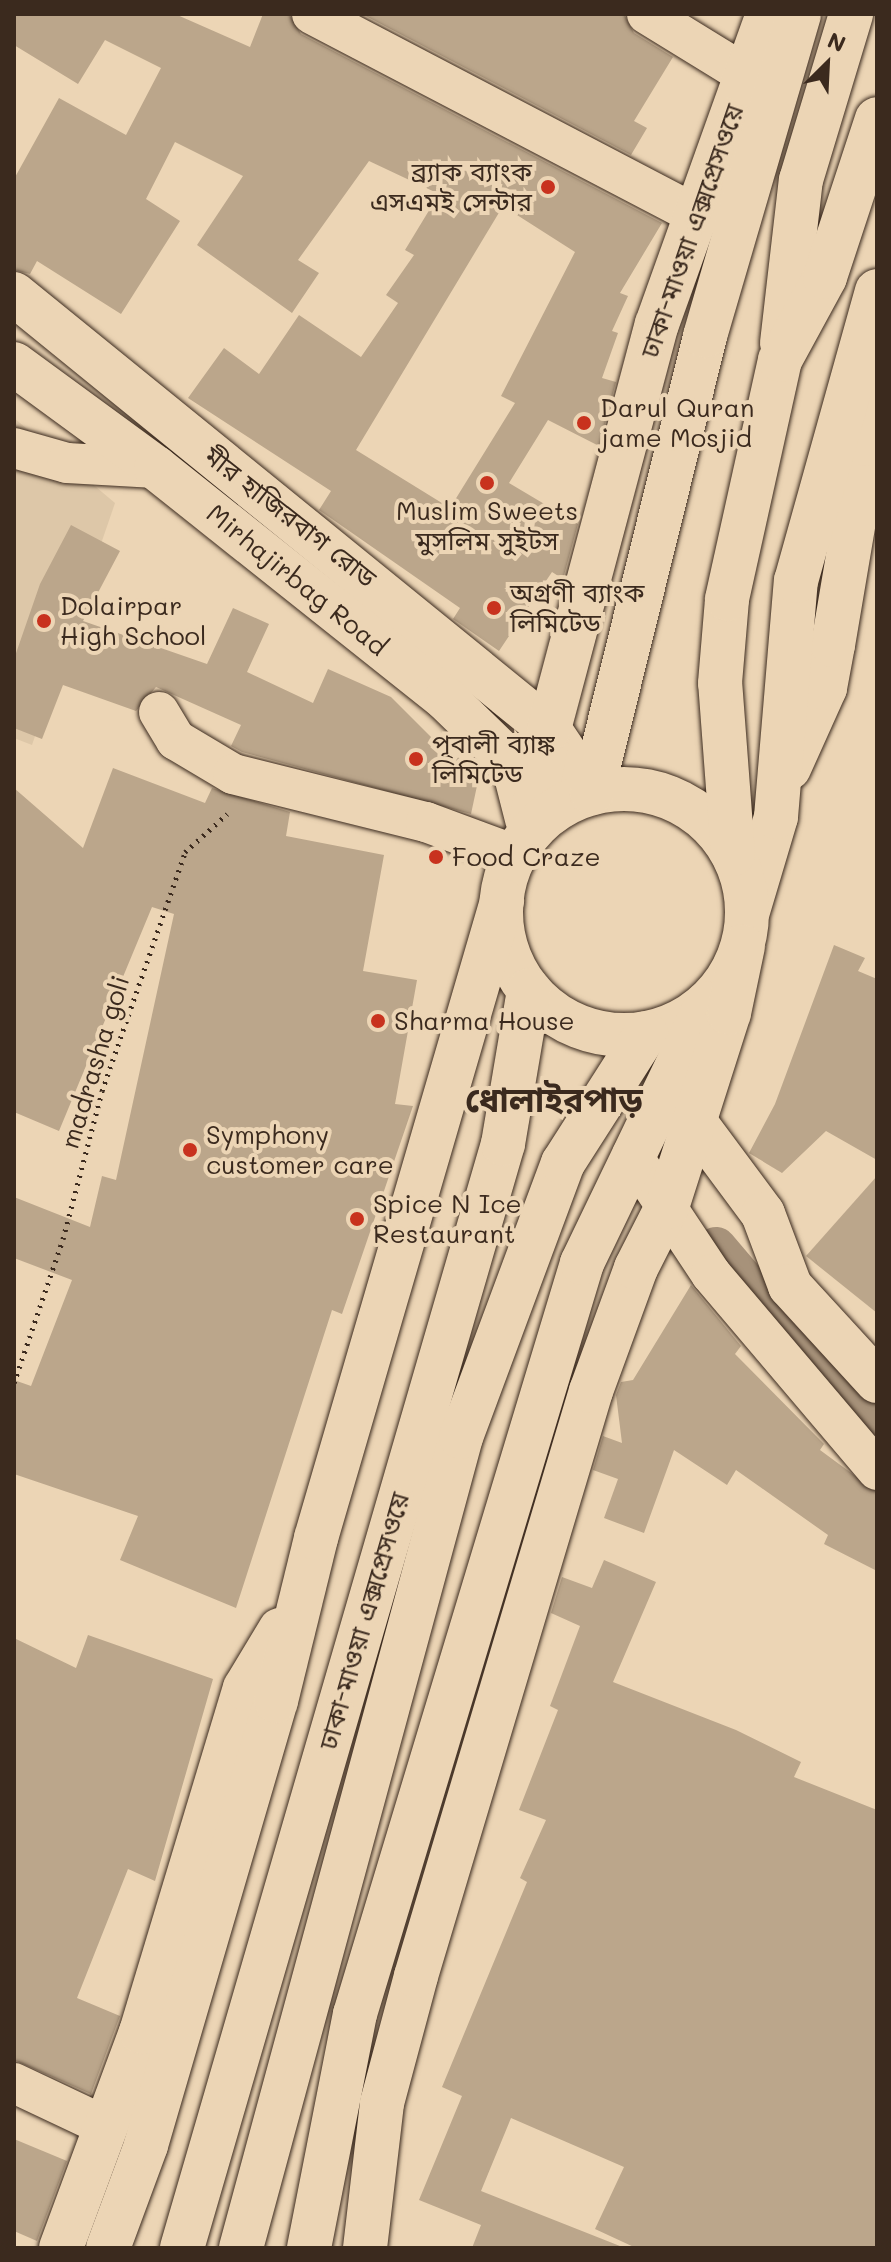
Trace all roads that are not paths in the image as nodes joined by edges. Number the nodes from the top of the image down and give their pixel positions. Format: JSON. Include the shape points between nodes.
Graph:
{"nodes":[{"id":1,"x":312,"y":14,"type":"edge"},
{"id":2,"x":647,"y":14,"type":"edge"},
{"id":3,"x":768,"y":14,"type":"edge"},
{"id":4,"x":799,"y":14,"type":"edge"},
{"id":5,"x":851,"y":14,"type":"edge"},
{"id":6,"x":746,"y":75,"type":"junction"},
{"id":7,"x":877,"y":119,"type":"edge"},
{"id":8,"x":696,"y":215,"type":"junction"},
{"id":9,"x":877,"y":291,"type":"edge"},
{"id":10,"x":21,"y":300,"type":"edge"},
{"id":11,"x":780,"y":360,"type":"junction"},
{"id":12,"x":14,"y":364,"type":"edge"},
{"id":13,"x":185,"y":433,"type":"junction"},
{"id":14,"x":14,"y":448,"type":"edge"},
{"id":15,"x":156,"y":468,"type":"junction"},
{"id":16,"x":159,"y":712,"type":"dead end"},
{"id":17,"x":549,"y":729,"type":"junction"},
{"id":18,"x":592,"y":793,"type":"junction"},
{"id":19,"x":522,"y":844,"type":"junction"},
{"id":20,"x":733,"y":854,"type":"junction"},
{"id":21,"x":502,"y":901,"type":"junction"},
{"id":22,"x":745,"y":928,"type":"junction"},
{"id":23,"x":529,"y":990,"type":"junction"},
{"id":24,"x":707,"y":1003,"type":"junction"},
{"id":25,"x":646,"y":1033,"type":"junction"},
{"id":26,"x":668,"y":1086,"type":"junction"},
{"id":27,"x":695,"y":1121,"type":"junction"},
{"id":28,"x":632,"y":1155,"type":"junction"},
{"id":29,"x":667,"y":1207,"type":"junction"},
{"id":30,"x":877,"y":1381,"type":"edge"},
{"id":31,"x":877,"y":1470,"type":"edge"},
{"id":32,"x":299,"y":1604,"type":"junction"},
{"id":33,"x":14,"y":2083,"type":"edge"},
{"id":34,"x":107,"y":2127,"type":"junction"},
{"id":35,"x":61,"y":2248,"type":"edge"},
{"id":36,"x":108,"y":2248,"type":"edge"},
{"id":37,"x":182,"y":2248,"type":"edge"},
{"id":38,"x":241,"y":2248,"type":"edge"},
{"id":39,"x":309,"y":2248,"type":"edge"},
{"id":40,"x":365,"y":2248,"type":"edge"}],
"edges":[{"from":1,"to":8,"type":"street"},
{"from":2,"to":6,"type":"street"},
{"from":3,"to":6,"type":"main road","name":"ঢাকা-মাওয়া এক্সপ্রেসওয়ে"},
{"from":4,"to":18,"type":"main road","via":[[705,336]]},
{"from":5,"to":11,"type":"main road","via":[[801,180]]},
{"from":6,"to":8,"type":"main road","name":"ঢাকা-মাওয়া এক্সপ্রেসওয়ে"},
{"from":7,"to":11,"type":"main road","via":[[825,277]]},
{"from":8,"to":17,"type":"main road","name":"ঢাকা-মাওয়া এক্সপ্রেসওয়ে","via":[[657,324]]},
{"from":9,"to":22,"type":"main road","via":[[796,581],[781,784],[767,861]]},
{"from":10,"to":13,"type":"main road","name":"মীর হাজিরবাগ রোড"},
{"from":11,"to":20,"type":"main road","via":[[727,599],[720,683]]},
{"from":12,"to":15,"type":"main road","name":"Mirhajirbag Road"},
{"from":13,"to":15,"type":"main road"},
{"from":13,"to":17,"type":"main road","name":"মীর হাজিরবাগ রোড"},
{"from":14,"to":15,"type":"street","via":[[67,463]]},
{"from":15,"to":19,"type":"main road","name":"Mirhajirbag Road","via":[[497,744],[524,793]]},
{"from":16,"to":19,"type":"street","via":[[176,740],[208,762],[261,782]]},
{"from":17,"to":18,"type":"main road","name":"মীর হাজিরবাগ রোড"},
{"from":17,"to":19,"type":"main road","name":"ঢাকা-মাওয়া এক্সপ্রেসওয়ে"},
{"from":18,"to":19,"type":"main road","via":[[558,807]]},
{"from":18,"to":20,"type":"main road","via":[[642,790],[666,796],[707,821]]},
{"from":19,"to":21,"type":"main road"},
{"from":20,"to":22,"type":"main road"},
{"from":21,"to":23,"type":"main road","via":[[503,935]]},
{"from":21,"to":32,"type":"main road"},
{"from":22,"to":24,"type":"main road"},
{"from":22,"to":27,"type":"main road"},
{"from":23,"to":25,"type":"main road","via":[[566,1020],[592,1031]]},
{"from":23,"to":37,"type":"main road","name":"ঢাকা-মাওয়া এক্সপ্রেসওয়ে","via":[[503,1144]]},
{"from":24,"to":25,"type":"main road"},
{"from":24,"to":26,"type":"main road"},
{"from":25,"to":38,"type":"main road","name":"ঢাকা-মাওয়া এক্সপ্রেসওয়ে","via":[[563,1163],[461,1437]]},
{"from":26,"to":27,"type":"main road"},
{"from":26,"to":28,"type":"main road"},
{"from":27,"to":29,"type":"main road"},
{"from":27,"to":30,"type":"main road","via":[[763,1214],[790,1286]]},
{"from":28,"to":29,"type":"street"},
{"from":28,"to":39,"type":"main road","via":[[582,1263],[355,2014]]},
{"from":29,"to":31,"type":"street","via":[[711,1274]]},
{"from":29,"to":40,"type":"main road","via":[[636,1268],[591,1391],[416,1976],[382,2103]]},
{"from":32,"to":34,"type":"main road","via":[[245,1688]]},
{"from":32,"to":36,"type":"main road","via":[[146,2145]]},
{"from":33,"to":34,"type":"street"},
{"from":34,"to":35,"type":"main road"}]}
